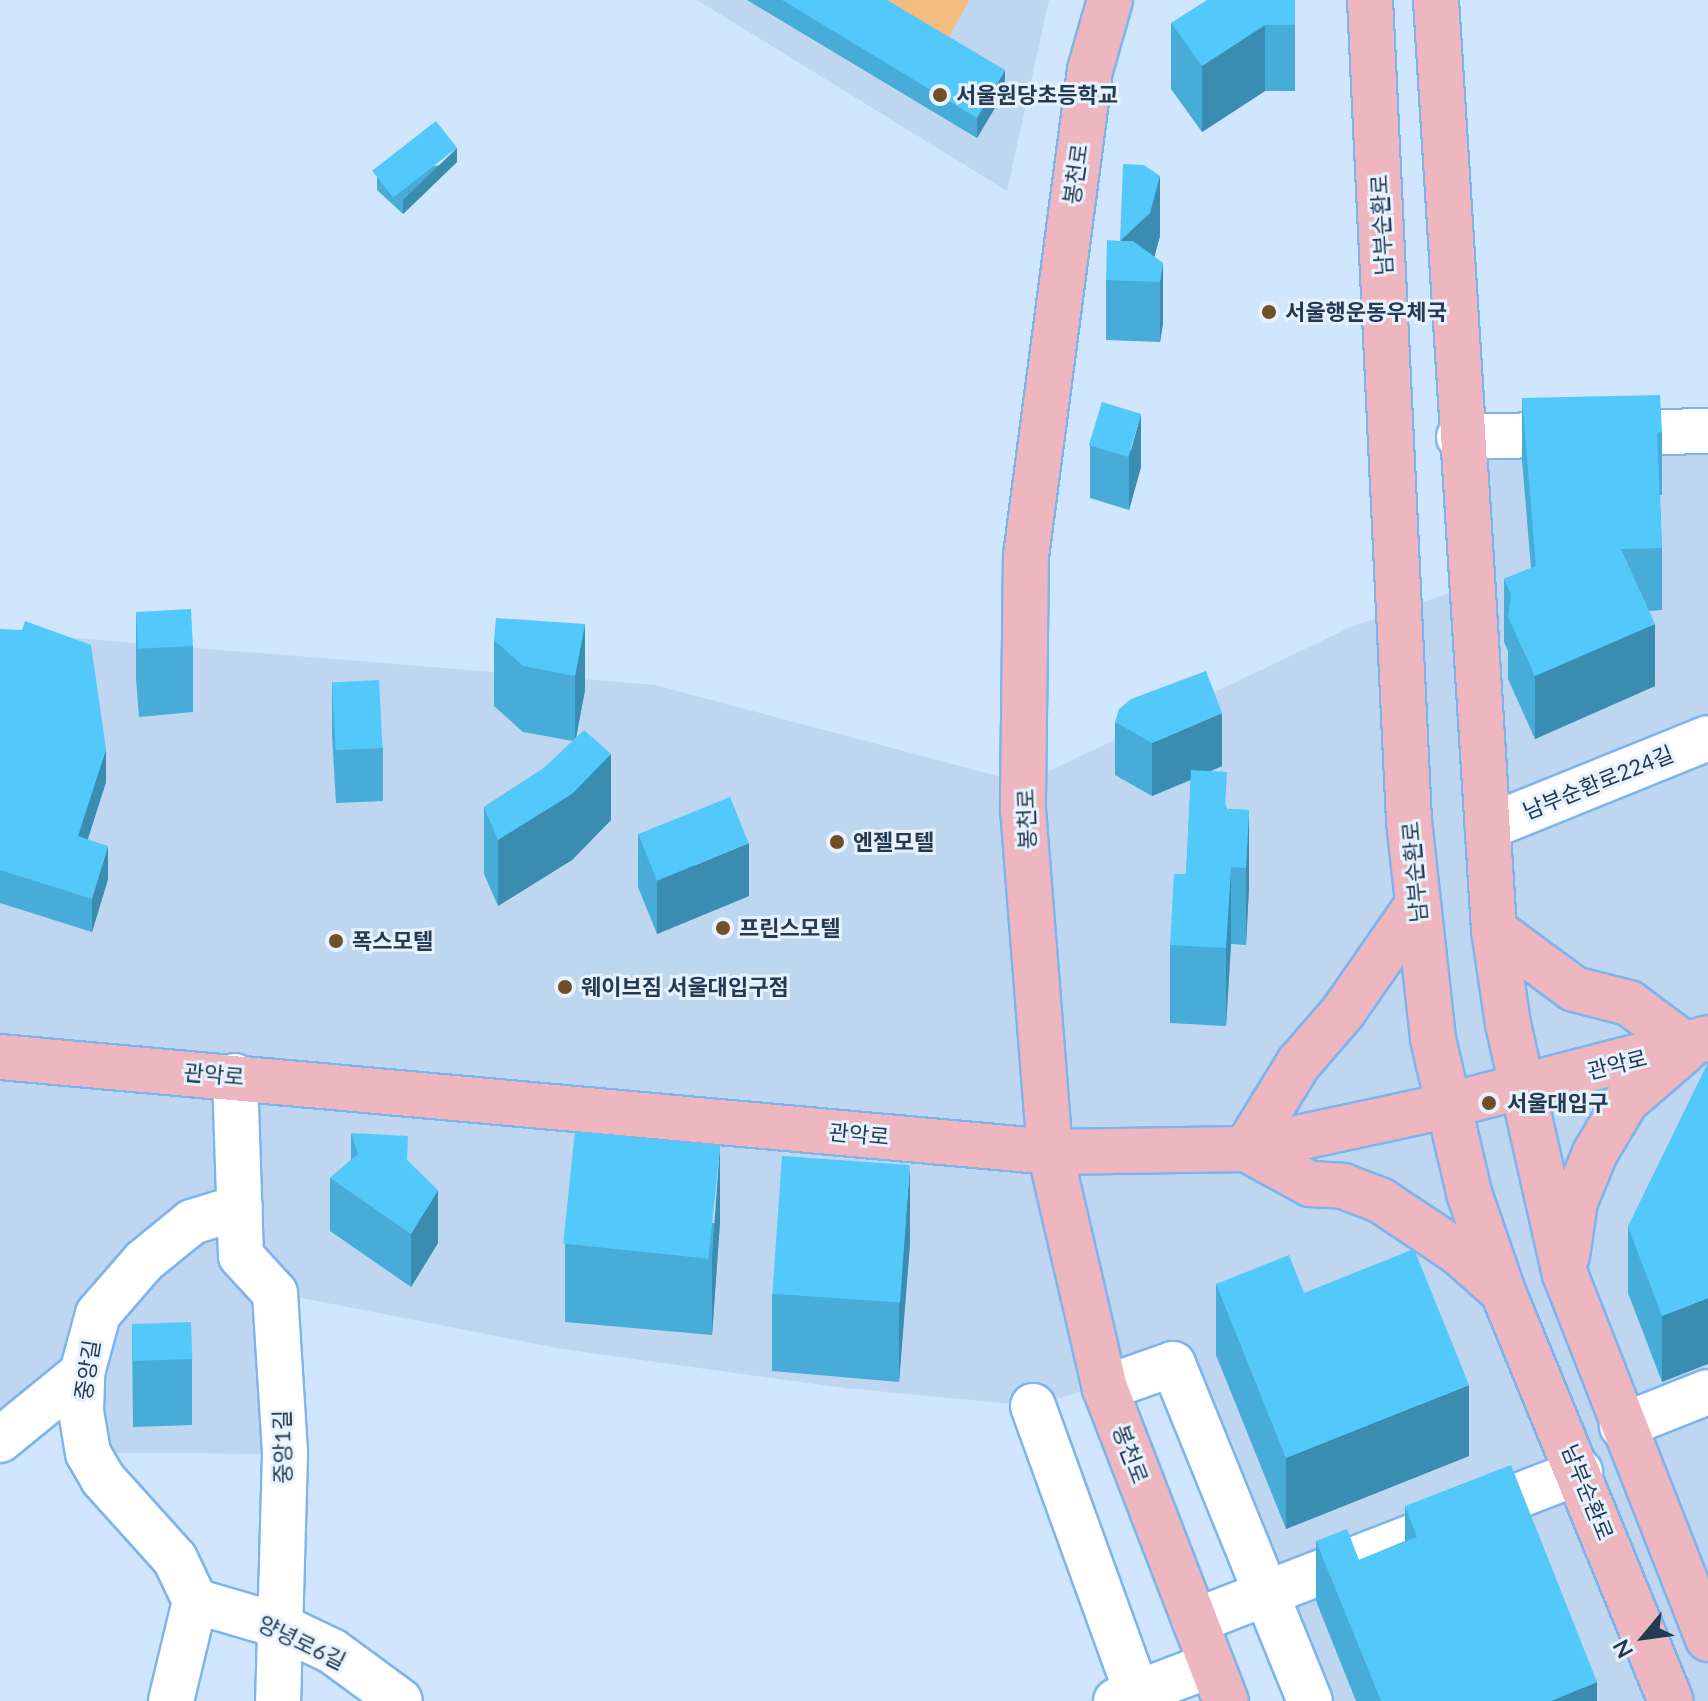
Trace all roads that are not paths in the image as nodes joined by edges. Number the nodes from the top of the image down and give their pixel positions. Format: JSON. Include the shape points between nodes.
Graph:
{"nodes":[{"id":1,"x":1110,"y":0,"type":"edge"},
{"id":2,"x":1370,"y":0,"type":"edge"},
{"id":3,"x":1436,"y":0,"type":"edge"},
{"id":4,"x":1708,"y":431,"type":"edge"},
{"id":5,"x":1459,"y":437,"type":"junction"},
{"id":6,"x":1708,"y":738,"type":"edge"},
{"id":7,"x":1488,"y":827,"type":"junction"},
{"id":8,"x":1416,"y":907,"type":"junction"},
{"id":9,"x":1494,"y":930,"type":"junction"},
{"id":10,"x":1698,"y":1042,"type":"edge"},
{"id":11,"x":0,"y":1057,"type":"edge"},
{"id":12,"x":235,"y":1076,"type":"junction"},
{"id":13,"x":1521,"y":1088,"type":"junction"},
{"id":14,"x":1446,"y":1106,"type":"junction"},
{"id":15,"x":1246,"y":1149,"type":"junction"},
{"id":16,"x":1050,"y":1152,"type":"junction"},
{"id":17,"x":240,"y":1207,"type":"junction"},
{"id":18,"x":1565,"y":1274,"type":"junction"},
{"id":19,"x":1503,"y":1292,"type":"junction"},
{"id":20,"x":82,"y":1373,"type":"junction"},
{"id":21,"x":1105,"y":1388,"type":"junction"},
{"id":22,"x":1708,"y":1392,"type":"edge"},
{"id":23,"x":1033,"y":1406,"type":"dead end"},
{"id":24,"x":1622,"y":1426,"type":"junction"},
{"id":25,"x":0,"y":1440,"type":"edge"},
{"id":26,"x":1580,"y":1472,"type":"junction"},
{"id":27,"x":1267,"y":1593,"type":"junction"},
{"id":28,"x":195,"y":1601,"type":"junction"},
{"id":29,"x":1195,"y":1621,"type":"junction"},
{"id":30,"x":277,"y":1625,"type":"junction"},
{"id":31,"x":1708,"y":1639,"type":"edge"},
{"id":32,"x":1218,"y":1683,"type":"edge"},
{"id":33,"x":1131,"y":1698,"type":"edge"},
{"id":34,"x":171,"y":1701,"type":"edge"},
{"id":35,"x":278,"y":1701,"type":"edge"},
{"id":36,"x":400,"y":1701,"type":"edge"},
{"id":37,"x":1310,"y":1701,"type":"edge"},
{"id":38,"x":1671,"y":1701,"type":"edge"}],
"edges":[{"from":1,"to":16,"type":"main road","name":"봉천로","via":[[1096,36],[1085,99],[1026,554],[1023,809]]},
{"from":2,"to":8,"type":"main road","name":"남부순환로"},
{"from":3,"to":5,"type":"main road"},
{"from":4,"to":5,"type":"street"},
{"from":5,"to":7,"type":"main road"},
{"from":6,"to":7,"type":"street","name":"남부순환로224길"},
{"from":7,"to":9,"type":"main road"},
{"from":8,"to":14,"type":"main road","name":"남부순환로"},
{"from":8,"to":15,"type":"main road","via":[[1343,1012],[1298,1064]]},
{"from":9,"to":10,"type":"main road","via":[[1574,989],[1629,1003]]},
{"from":9,"to":13,"type":"main road"},
{"from":10,"to":13,"type":"main road","name":"관악로"},
{"from":10,"to":18,"type":"main road","via":[[1626,1101],[1595,1153],[1575,1202]]},
{"from":11,"to":12,"type":"main road","name":"관악로"},
{"from":12,"to":16,"type":"main road","name":"관악로"},
{"from":12,"to":17,"type":"street"},
{"from":13,"to":14,"type":"main road","name":"관악로"},
{"from":13,"to":18,"type":"main road"},
{"from":14,"to":15,"type":"main road","name":"관악로"},
{"from":14,"to":19,"type":"main road","name":"남부순환로"},
{"from":15,"to":16,"type":"main road","name":"관악로"},
{"from":15,"to":19,"type":"main road","via":[[1310,1184],[1343,1186],[1380,1200],[1458,1252]]},
{"from":16,"to":21,"type":"main road","name":"봉천로"},
{"from":17,"to":20,"type":"street","name":"중앙길","via":[[192,1222],[144,1261],[98,1314]]},
{"from":17,"to":30,"type":"street","name":"중앙1길","via":[[241,1256],[275,1293],[285,1454]]},
{"from":18,"to":24,"type":"main road"},
{"from":19,"to":26,"type":"main road","name":"남부순환로"},
{"from":20,"to":25,"type":"street"},
{"from":20,"to":28,"type":"street","name":"중앙길","via":[[88,1453],[103,1479],[175,1559]]},
{"from":21,"to":27,"type":"street","via":[[1173,1364]]},
{"from":21,"to":29,"type":"main road","name":"봉천로"},
{"from":22,"to":24,"type":"street"},
{"from":23,"to":33,"type":"street"},
{"from":24,"to":31,"type":"main road"},
{"from":26,"to":27,"type":"street"},
{"from":26,"to":38,"type":"main road","name":"남부순환로"},
{"from":27,"to":29,"type":"street"},
{"from":27,"to":37,"type":"street"},
{"from":28,"to":30,"type":"street","name":"양녕로6길"},
{"from":28,"to":34,"type":"street"},
{"from":29,"to":32,"type":"main road","name":"봉천로"},
{"from":30,"to":35,"type":"street","name":"중앙1길"},
{"from":30,"to":36,"type":"street","name":"양녕로6길","via":[[332,1651]]},
{"from":32,"to":33,"type":"street"}]}
